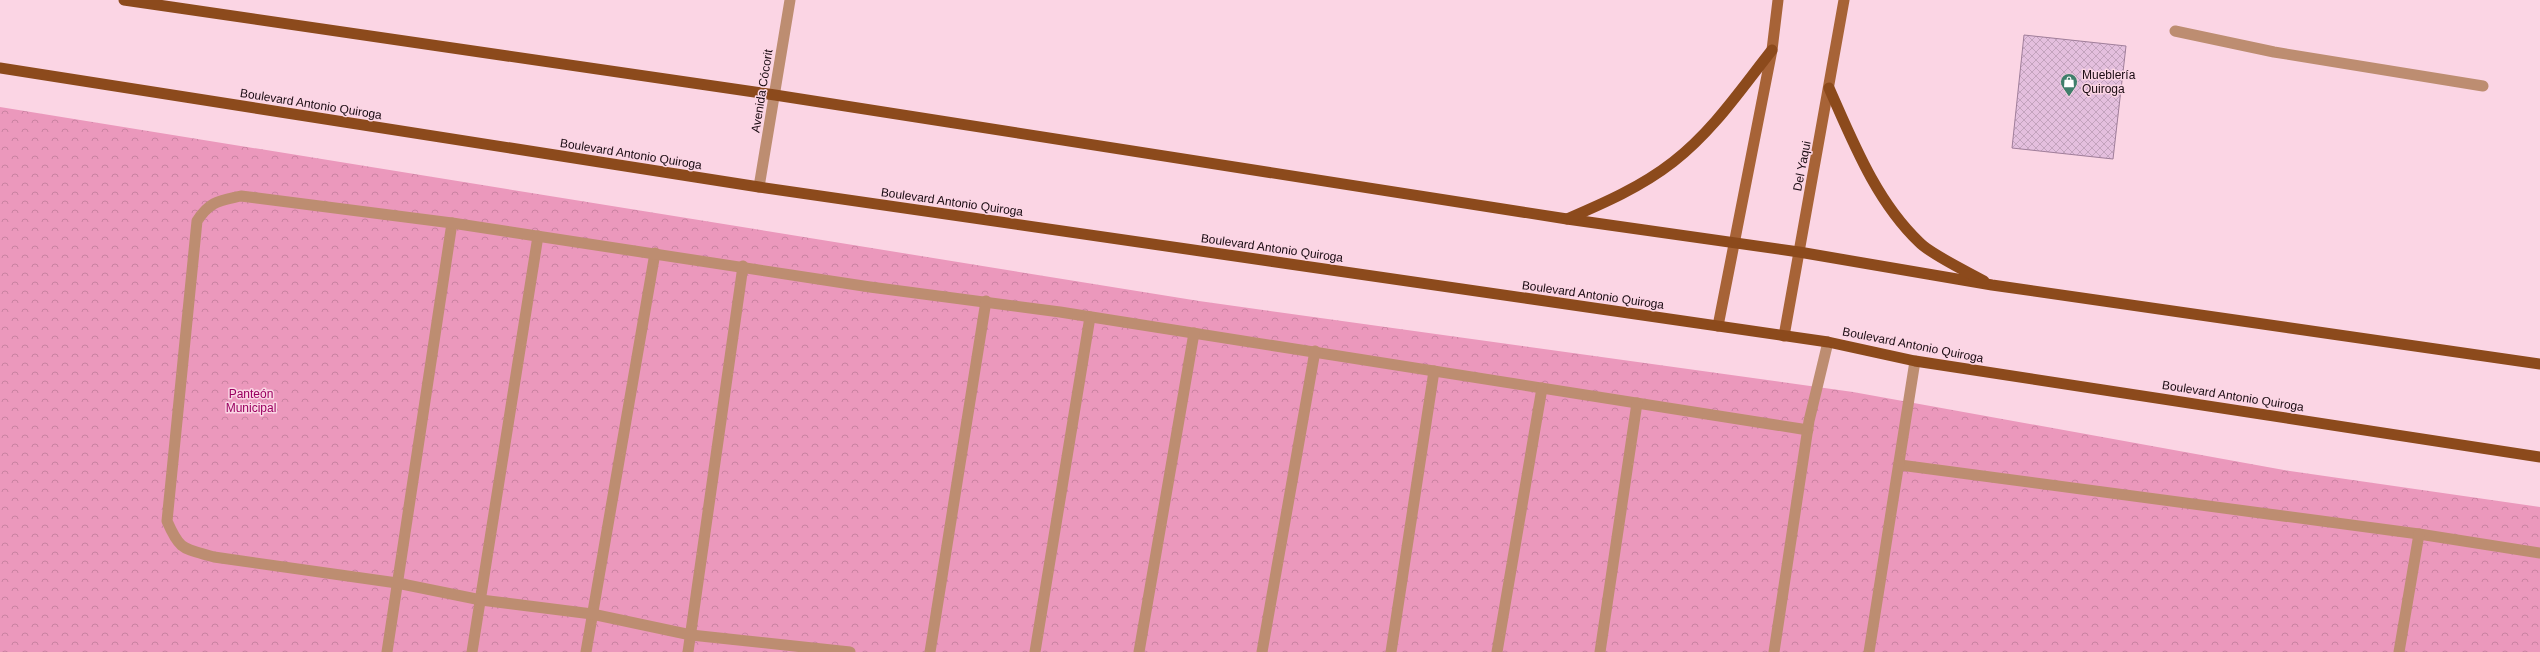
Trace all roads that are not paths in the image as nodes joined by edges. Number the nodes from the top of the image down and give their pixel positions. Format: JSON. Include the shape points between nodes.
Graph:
{"nodes":[{"id":1,"x":124,"y":0,"type":"edge"},
{"id":2,"x":790,"y":0,"type":"edge"},
{"id":3,"x":1778,"y":0,"type":"edge"},
{"id":4,"x":1844,"y":0,"type":"edge"},
{"id":5,"x":2175,"y":31,"type":"dead end"},
{"id":6,"x":1772,"y":50,"type":"junction"},
{"id":7,"x":0,"y":68,"type":"edge"},
{"id":8,"x":2483,"y":86,"type":"dead end"},
{"id":9,"x":1829,"y":88,"type":"junction"},
{"id":10,"x":774,"y":95,"type":"junction"},
{"id":11,"x":759,"y":187,"type":"junction"},
{"id":12,"x":1566,"y":219,"type":"junction"},
{"id":13,"x":452,"y":223,"type":"junction"},
{"id":14,"x":538,"y":236,"type":"junction"},
{"id":15,"x":1735,"y":244,"type":"junction"},
{"id":16,"x":1799,"y":252,"type":"junction"},
{"id":17,"x":655,"y":253,"type":"junction"},
{"id":18,"x":743,"y":266,"type":"junction"},
{"id":19,"x":1992,"y":285,"type":"junction"},
{"id":20,"x":986,"y":301,"type":"junction"},
{"id":21,"x":1090,"y":317,"type":"junction"},
{"id":22,"x":1718,"y":326,"type":"junction"},
{"id":23,"x":1194,"y":333,"type":"junction"},
{"id":24,"x":1784,"y":336,"type":"junction"},
{"id":25,"x":1828,"y":342,"type":"junction"},
{"id":26,"x":1315,"y":351,"type":"junction"},
{"id":27,"x":1915,"y":361,"type":"junction"},
{"id":28,"x":2540,"y":364,"type":"edge"},
{"id":29,"x":1434,"y":371,"type":"junction"},
{"id":30,"x":1542,"y":388,"type":"junction"},
{"id":31,"x":1637,"y":403,"type":"junction"},
{"id":32,"x":1808,"y":430,"type":"junction"},
{"id":33,"x":2540,"y":456,"type":"edge"},
{"id":34,"x":1900,"y":465,"type":"junction"},
{"id":35,"x":2419,"y":534,"type":"junction"},
{"id":36,"x":2540,"y":553,"type":"edge"},
{"id":37,"x":397,"y":583,"type":"junction"},
{"id":38,"x":482,"y":600,"type":"junction"},
{"id":39,"x":592,"y":614,"type":"junction"},
{"id":40,"x":691,"y":635,"type":"junction"},
{"id":41,"x":387,"y":652,"type":"edge"},
{"id":42,"x":472,"y":652,"type":"edge"},
{"id":43,"x":586,"y":652,"type":"edge"},
{"id":44,"x":688,"y":652,"type":"edge"},
{"id":45,"x":850,"y":652,"type":"edge"},
{"id":46,"x":930,"y":652,"type":"edge"},
{"id":47,"x":1035,"y":652,"type":"edge"},
{"id":48,"x":1139,"y":652,"type":"edge"},
{"id":49,"x":1262,"y":652,"type":"edge"},
{"id":50,"x":1391,"y":652,"type":"edge"},
{"id":51,"x":1497,"y":652,"type":"edge"},
{"id":52,"x":1600,"y":652,"type":"edge"},
{"id":53,"x":1774,"y":652,"type":"edge"},
{"id":54,"x":1868,"y":652,"type":"edge"},
{"id":55,"x":2399,"y":652,"type":"edge"}],
"edges":[{"from":1,"to":10,"type":"main road"},
{"from":2,"to":10,"type":"street","name":"Avenida Cócorit"},
{"from":3,"to":6,"type":"main road"},
{"from":4,"to":9,"type":"main road","name":"Del Yaqui"},
{"from":5,"to":8,"type":"street","via":[[2289,55]]},
{"from":6,"to":12,"type":"main road","via":[[1713,125],[1673,162],[1625,193]]},
{"from":6,"to":15,"type":"main road"},
{"from":7,"to":11,"type":"main road","name":"Boulevard Antonio Quiroga"},
{"from":9,"to":16,"type":"main road","name":"Del Yaqui"},
{"from":9,"to":19,"type":"main road","via":[[1855,146],[1883,198],[1919,243]]},
{"from":10,"to":11,"type":"street","name":"Avenida Cócorit"},
{"from":10,"to":12,"type":"main road"},
{"from":11,"to":22,"type":"main road","name":"Boulevard Antonio Quiroga"},
{"from":12,"to":15,"type":"main road"},
{"from":13,"to":14,"type":"street"},
{"from":13,"to":37,"type":"street"},
{"from":13,"to":37,"type":"street","via":[[241,196],[213,202],[197,221],[166,521],[176,543],[188,550],[214,557]]},
{"from":14,"to":17,"type":"street"},
{"from":14,"to":38,"type":"street"},
{"from":15,"to":16,"type":"main road"},
{"from":15,"to":22,"type":"main road"},
{"from":16,"to":19,"type":"main road"},
{"from":16,"to":24,"type":"main road","name":"Del Yaqui"},
{"from":17,"to":18,"type":"street"},
{"from":17,"to":39,"type":"street"},
{"from":18,"to":20,"type":"street","via":[[870,287]]},
{"from":18,"to":40,"type":"street"},
{"from":19,"to":28,"type":"main road"},
{"from":20,"to":21,"type":"street"},
{"from":20,"to":46,"type":"street"},
{"from":21,"to":23,"type":"street"},
{"from":21,"to":47,"type":"street"},
{"from":22,"to":24,"type":"main road","name":"Boulevard Antonio Quiroga"},
{"from":23,"to":26,"type":"street"},
{"from":23,"to":48,"type":"street"},
{"from":24,"to":25,"type":"main road","name":"Boulevard Antonio Quiroga"},
{"from":25,"to":27,"type":"main road","name":"Boulevard Antonio Quiroga"},
{"from":25,"to":32,"type":"street"},
{"from":26,"to":29,"type":"street"},
{"from":26,"to":49,"type":"street"},
{"from":27,"to":33,"type":"main road","name":"Boulevard Antonio Quiroga"},
{"from":27,"to":34,"type":"street"},
{"from":29,"to":30,"type":"street"},
{"from":29,"to":50,"type":"street"},
{"from":30,"to":31,"type":"street"},
{"from":30,"to":51,"type":"street"},
{"from":31,"to":32,"type":"street"},
{"from":31,"to":52,"type":"street"},
{"from":32,"to":53,"type":"street"},
{"from":34,"to":35,"type":"street"},
{"from":34,"to":54,"type":"street"},
{"from":35,"to":36,"type":"street"},
{"from":35,"to":55,"type":"street"},
{"from":37,"to":38,"type":"street"},
{"from":37,"to":41,"type":"street"},
{"from":38,"to":39,"type":"street"},
{"from":38,"to":42,"type":"street"},
{"from":39,"to":40,"type":"street"},
{"from":39,"to":43,"type":"street"},
{"from":40,"to":44,"type":"street"},
{"from":40,"to":45,"type":"street"}]}
